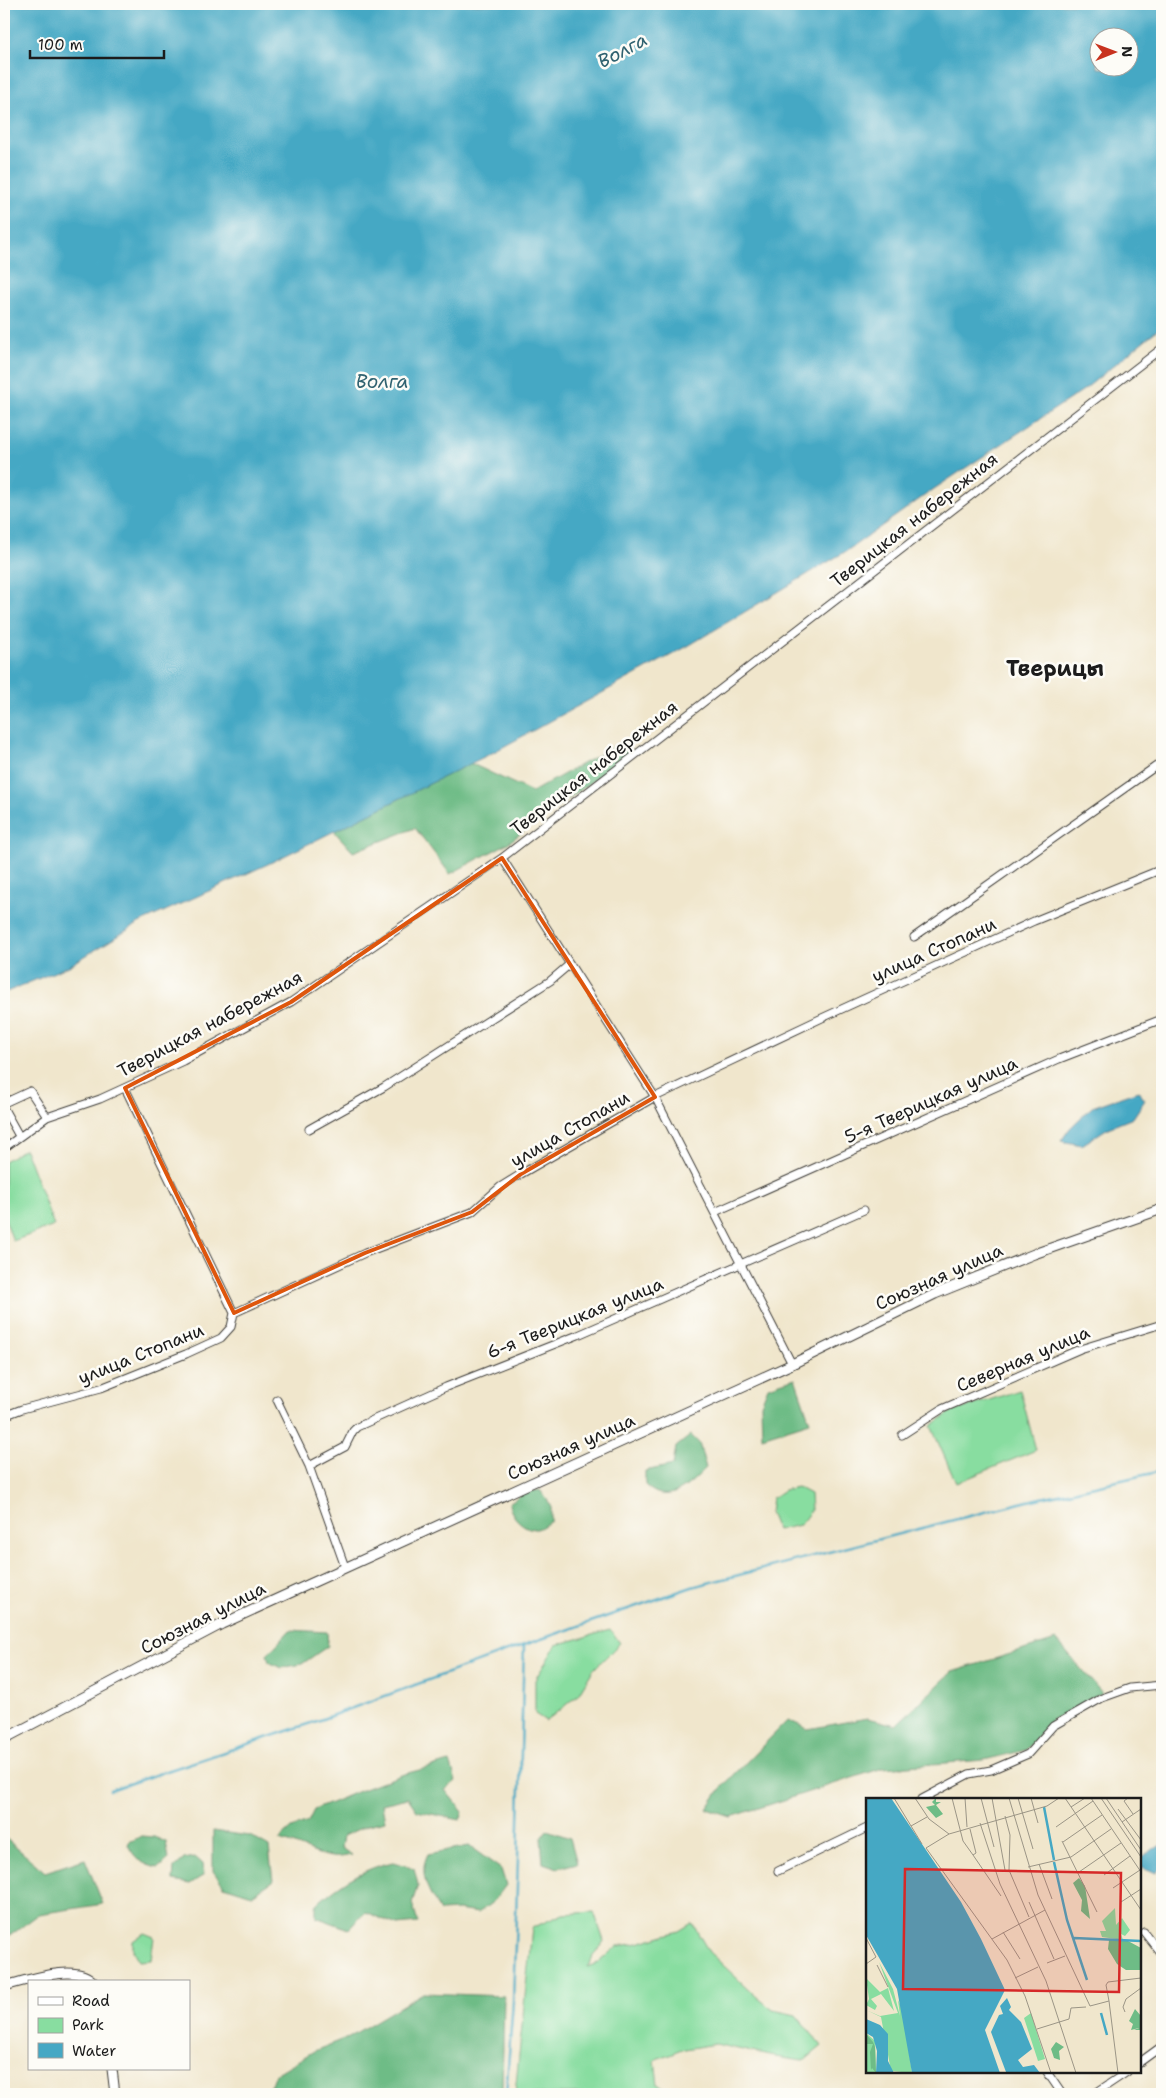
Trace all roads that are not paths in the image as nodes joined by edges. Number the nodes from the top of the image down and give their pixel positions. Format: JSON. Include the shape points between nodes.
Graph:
{"nodes":[{"id":1,"x":1162,"y":348,"type":"edge"},
{"id":2,"x":1162,"y":762,"type":"edge"},
{"id":3,"x":502,"y":858,"type":"junction"},
{"id":4,"x":1162,"y":868,"type":"edge"},
{"id":5,"x":914,"y":937,"type":"dead end"},
{"id":6,"x":570,"y":964,"type":"junction"},
{"id":7,"x":1162,"y":1020,"type":"edge"},
{"id":8,"x":125,"y":1088,"type":"junction"},
{"id":9,"x":655,"y":1097,"type":"junction"},
{"id":10,"x":4,"y":1103,"type":"edge"},
{"id":11,"x":4,"y":1109,"type":"edge"},
{"id":12,"x":47,"y":1116,"type":"junction"},
{"id":13,"x":309,"y":1129,"type":"dead end"},
{"id":14,"x":19,"y":1136,"type":"junction"},
{"id":15,"x":4,"y":1148,"type":"edge"},
{"id":16,"x":1162,"y":1209,"type":"edge"},
{"id":17,"x":864,"y":1210,"type":"dead end"},
{"id":18,"x":714,"y":1212,"type":"junction"},
{"id":19,"x":742,"y":1265,"type":"junction"},
{"id":20,"x":234,"y":1313,"type":"junction"},
{"id":21,"x":1162,"y":1324,"type":"edge"},
{"id":22,"x":792,"y":1364,"type":"junction"},
{"id":23,"x":277,"y":1400,"type":"dead end"},
{"id":24,"x":4,"y":1416,"type":"edge"},
{"id":25,"x":902,"y":1435,"type":"dead end"},
{"id":26,"x":309,"y":1466,"type":"junction"},
{"id":27,"x":345,"y":1567,"type":"junction"},
{"id":28,"x":1162,"y":1685,"type":"edge"},
{"id":29,"x":4,"y":1739,"type":"edge"},
{"id":30,"x":924,"y":1798,"type":"edge"},
{"id":31,"x":866,"y":1828,"type":"edge"},
{"id":32,"x":778,"y":1871,"type":"dead end"},
{"id":33,"x":1144,"y":1932,"type":"dead end"},
{"id":34,"x":1162,"y":1955,"type":"edge"},
{"id":35,"x":31,"y":1980,"type":"edge"},
{"id":36,"x":91,"y":1980,"type":"edge"},
{"id":37,"x":28,"y":1981,"type":"edge"},
{"id":38,"x":4,"y":1986,"type":"edge"},
{"id":39,"x":1162,"y":2046,"type":"edge"},
{"id":40,"x":1141,"y":2061,"type":"edge"},
{"id":41,"x":112,"y":2070,"type":"edge"},
{"id":42,"x":1048,"y":2073,"type":"edge"},
{"id":43,"x":1125,"y":2073,"type":"edge"},
{"id":44,"x":115,"y":2094,"type":"edge"},
{"id":45,"x":1062,"y":2094,"type":"edge"},
{"id":46,"x":1094,"y":2094,"type":"edge"}],
"edges":[{"from":1,"to":3,"type":"street","name":"Тверицкая набережная"},
{"from":2,"to":5,"type":"street"},
{"from":3,"to":6,"type":"street"},
{"from":3,"to":8,"type":"street","name":"Тверицкая набережная","via":[[291,1002]]},
{"from":4,"to":9,"type":"street","name":"улица Стопани","via":[[1016,929]]},
{"from":6,"to":9,"type":"street"},
{"from":6,"to":13,"type":"street","via":[[550,981],[384,1087]]},
{"from":7,"to":18,"type":"street","name":"5-я Тверицкая улица","via":[[1060,1059]]},
{"from":8,"to":12,"type":"street","name":"Тверицкая набережная"},
{"from":8,"to":20,"type":"street"},
{"from":9,"to":18,"type":"street"},
{"from":9,"to":20,"type":"street","name":"улица Стопани","via":[[520,1174],[472,1212],[365,1253]]},
{"from":10,"to":12,"type":"street","via":[[30,1091]]},
{"from":11,"to":14,"type":"street"},
{"from":12,"to":14,"type":"street","name":"Тверицкая набережная"},
{"from":14,"to":15,"type":"street","name":"Тверицкая набережная"},
{"from":16,"to":22,"type":"street","name":"Союзная улица","via":[[1034,1254],[935,1294]]},
{"from":17,"to":19,"type":"street","name":"6-я Тверицкая улица"},
{"from":18,"to":19,"type":"street"},
{"from":19,"to":22,"type":"street"},
{"from":19,"to":26,"type":"street","name":"6-я Тверицкая улица","via":[[446,1387],[365,1424],[353,1431],[345,1447]]},
{"from":20,"to":24,"type":"street","name":"улица Стопани","via":[[231,1327],[221,1338],[186,1354],[101,1388]]},
{"from":21,"to":25,"type":"street","name":"Северная улица","via":[[1080,1349],[942,1409]]},
{"from":22,"to":27,"type":"street","name":"Союзная улица"},
{"from":23,"to":26,"type":"street"},
{"from":26,"to":27,"type":"street"},
{"from":27,"to":29,"type":"street","name":"Союзная улица","via":[[222,1624]]},
{"from":28,"to":30,"type":"street","via":[[1130,1688],[1102,1698],[1053,1726],[1028,1754],[991,1770],[969,1774]]},
{"from":31,"to":32,"type":"street"},
{"from":33,"to":34,"type":"street"},
{"from":35,"to":36,"type":"street","via":[[67,1972],[88,1976]]},
{"from":37,"to":38,"type":"street"},
{"from":39,"to":40,"type":"street"},
{"from":41,"to":44,"type":"street"},
{"from":42,"to":45,"type":"street"},
{"from":43,"to":46,"type":"street"}]}
